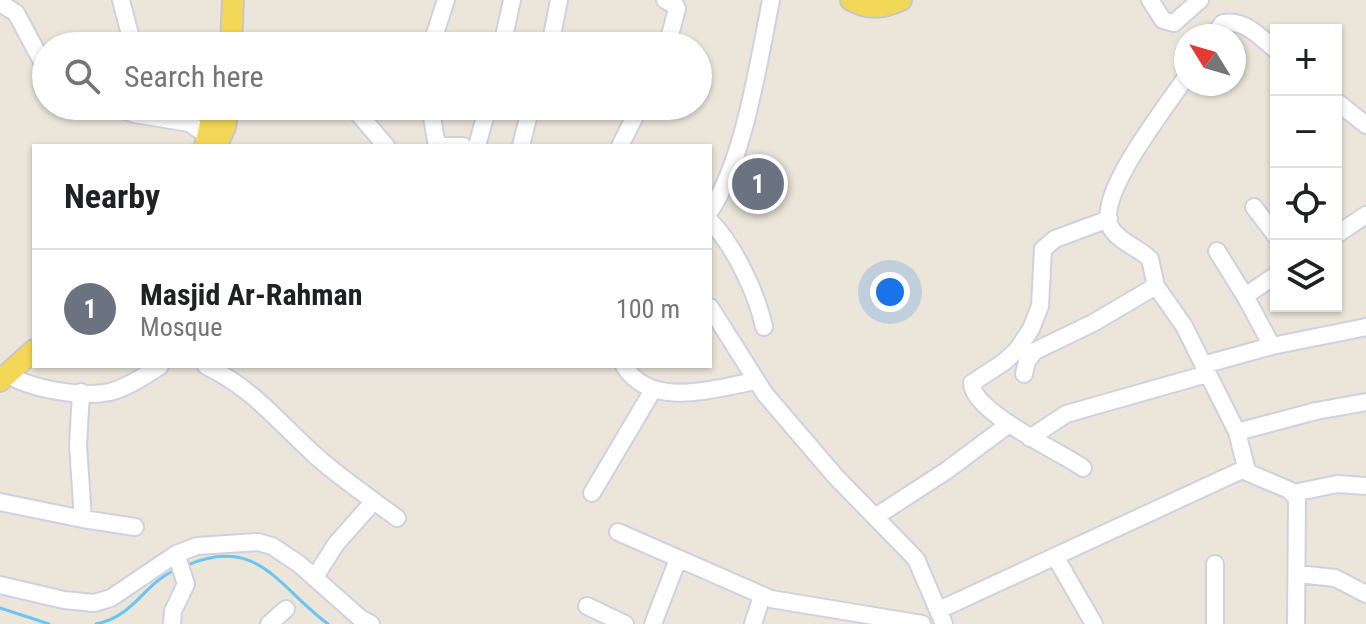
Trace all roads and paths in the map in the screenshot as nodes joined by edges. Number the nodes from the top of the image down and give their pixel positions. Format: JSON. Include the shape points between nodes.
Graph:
{"nodes":[{"id":1,"x":121,"y":0,"type":"edge"},
{"id":2,"x":222,"y":0,"type":"edge"},
{"id":3,"x":233,"y":0,"type":"edge"},
{"id":4,"x":446,"y":0,"type":"edge"},
{"id":5,"x":512,"y":0,"type":"edge"},
{"id":6,"x":559,"y":0,"type":"edge"},
{"id":7,"x":665,"y":0,"type":"edge"},
{"id":8,"x":771,"y":0,"type":"edge"},
{"id":9,"x":851,"y":0,"type":"edge"},
{"id":10,"x":901,"y":0,"type":"edge"},
{"id":11,"x":1150,"y":0,"type":"edge"},
{"id":12,"x":1200,"y":0,"type":"edge"},
{"id":13,"x":0,"y":3,"type":"edge"},
{"id":14,"x":1246,"y":27,"type":"edge"},
{"id":15,"x":129,"y":32,"type":"edge"},
{"id":16,"x":221,"y":32,"type":"edge"},
{"id":17,"x":232,"y":32,"type":"edge"},
{"id":18,"x":436,"y":32,"type":"edge"},
{"id":19,"x":505,"y":32,"type":"edge"},
{"id":20,"x":553,"y":32,"type":"edge"},
{"id":21,"x":671,"y":32,"type":"edge"},
{"id":22,"x":32,"y":43,"type":"edge"},
{"id":23,"x":1270,"y":45,"type":"edge"},
{"id":24,"x":1174,"y":96,"type":"edge"},
{"id":25,"x":1342,"y":106,"type":"edge"},
{"id":26,"x":178,"y":120,"type":"edge"},
{"id":27,"x":212,"y":120,"type":"edge"},
{"id":28,"x":227,"y":120,"type":"edge"},
{"id":29,"x":364,"y":120,"type":"edge"},
{"id":30,"x":432,"y":120,"type":"edge"},
{"id":31,"x":484,"y":120,"type":"edge"},
{"id":32,"x":528,"y":120,"type":"edge"},
{"id":33,"x":633,"y":120,"type":"edge"},
{"id":34,"x":1366,"y":125,"type":"edge"},
{"id":35,"x":210,"y":143,"type":"edge"},
{"id":36,"x":384,"y":144,"type":"edge"},
{"id":37,"x":437,"y":144,"type":"edge"},
{"id":38,"x":478,"y":144,"type":"edge"},
{"id":39,"x":522,"y":144,"type":"edge"},
{"id":40,"x":621,"y":144,"type":"edge"},
{"id":41,"x":712,"y":207,"type":"edge"},
{"id":42,"x":1254,"y":207,"type":"dead end"},
{"id":43,"x":1366,"y":215,"type":"edge"},
{"id":44,"x":1109,"y":219,"type":"junction"},
{"id":45,"x":712,"y":223,"type":"edge"},
{"id":46,"x":1270,"y":228,"type":"edge"},
{"id":47,"x":1342,"y":231,"type":"edge"},
{"id":48,"x":1217,"y":251,"type":"dead end"},
{"id":49,"x":1270,"y":279,"type":"edge"},
{"id":50,"x":1156,"y":286,"type":"junction"},
{"id":51,"x":1245,"y":296,"type":"junction"},
{"id":52,"x":712,"y":310,"type":"edge"},
{"id":53,"x":764,"y":327,"type":"dead end"},
{"id":54,"x":1366,"y":327,"type":"edge"},
{"id":55,"x":1272,"y":346,"type":"junction"},
{"id":56,"x":32,"y":352,"type":"edge"},
{"id":57,"x":32,"y":366,"type":"edge"},
{"id":58,"x":157,"y":368,"type":"edge"},
{"id":59,"x":210,"y":368,"type":"edge"},
{"id":60,"x":625,"y":368,"type":"edge"},
{"id":61,"x":1205,"y":370,"type":"junction"},
{"id":62,"x":1024,"y":374,"type":"dead end"},
{"id":63,"x":756,"y":381,"type":"junction"},
{"id":64,"x":6,"y":382,"type":"edge"},
{"id":65,"x":653,"y":390,"type":"junction"},
{"id":66,"x":81,"y":392,"type":"junction"},
{"id":67,"x":1366,"y":402,"type":"edge"},
{"id":68,"x":1009,"y":424,"type":"junction"},
{"id":69,"x":1237,"y":432,"type":"junction"},
{"id":70,"x":1030,"y":438,"type":"junction"},
{"id":71,"x":1083,"y":468,"type":"dead end"},
{"id":72,"x":1247,"y":471,"type":"junction"},
{"id":73,"x":1366,"y":486,"type":"edge"},
{"id":74,"x":592,"y":493,"type":"dead end"},
{"id":75,"x":1294,"y":493,"type":"junction"},
{"id":76,"x":374,"y":501,"type":"junction"},
{"id":77,"x":0,"y":502,"type":"edge"},
{"id":78,"x":875,"y":517,"type":"junction"},
{"id":79,"x":397,"y":518,"type":"dead end"},
{"id":80,"x":83,"y":519,"type":"junction"},
{"id":81,"x":135,"y":527,"type":"dead end"},
{"id":82,"x":618,"y":532,"type":"dead end"},
{"id":83,"x":176,"y":555,"type":"junction"},
{"id":84,"x":1056,"y":558,"type":"junction"},
{"id":85,"x":678,"y":559,"type":"junction"},
{"id":86,"x":1215,"y":564,"type":"dead end"},
{"id":87,"x":1298,"y":574,"type":"junction"},
{"id":88,"x":315,"y":577,"type":"junction"},
{"id":89,"x":0,"y":585,"type":"edge"},
{"id":90,"x":1366,"y":594,"type":"edge"},
{"id":91,"x":762,"y":596,"type":"junction"},
{"id":92,"x":587,"y":606,"type":"dead end"},
{"id":93,"x":286,"y":609,"type":"dead end"},
{"id":94,"x":942,"y":617,"type":"edge"},
{"id":95,"x":172,"y":624,"type":"edge"},
{"id":96,"x":269,"y":624,"type":"edge"},
{"id":97,"x":371,"y":624,"type":"edge"},
{"id":98,"x":625,"y":624,"type":"edge"},
{"id":99,"x":653,"y":624,"type":"edge"},
{"id":100,"x":753,"y":624,"type":"edge"},
{"id":101,"x":922,"y":624,"type":"edge"},
{"id":102,"x":1094,"y":624,"type":"edge"},
{"id":103,"x":1215,"y":624,"type":"edge"},
{"id":104,"x":1296,"y":624,"type":"edge"}],
"edges":[{"from":1,"to":15,"type":"street"},
{"from":2,"to":16,"type":"main road"},
{"from":3,"to":17,"type":"main road"},
{"from":4,"to":18,"type":"street"},
{"from":5,"to":19,"type":"street"},
{"from":6,"to":20,"type":"street"},
{"from":7,"to":21,"type":"street","via":[[677,9]]},
{"from":8,"to":41,"type":"street","via":[[756,77],[724,186]]},
{"from":9,"to":10,"type":"main road","via":[[871,7]]},
{"from":11,"to":12,"type":"street","via":[[1163,20],[1174,23]]},
{"from":13,"to":22,"type":"street","via":[[16,13]]},
{"from":14,"to":23,"type":"street"},
{"from":24,"to":44,"type":"street","via":[[1114,188]]},
{"from":25,"to":34,"type":"street"},
{"from":26,"to":35,"type":"street","via":[[189,123]]},
{"from":27,"to":35,"type":"main road"},
{"from":28,"to":35,"type":"main road"},
{"from":29,"to":36,"type":"street"},
{"from":30,"to":37,"type":"street"},
{"from":31,"to":38,"type":"street"},
{"from":32,"to":39,"type":"street"},
{"from":33,"to":40,"type":"street"},
{"from":42,"to":46,"type":"street"},
{"from":43,"to":47,"type":"street"},
{"from":44,"to":50,"type":"street","via":[[1118,235],[1150,259]]},
{"from":44,"to":68,"type":"street","via":[[1055,239],[1043,249],[1040,306],[1031,329],[1004,362],[972,383],[974,393]]},
{"from":45,"to":53,"type":"street","via":[[746,277]]},
{"from":48,"to":51,"type":"street"},
{"from":49,"to":51,"type":"street"},
{"from":50,"to":61,"type":"street","via":[[1184,326]]},
{"from":50,"to":62,"type":"street","via":[[1035,351]]},
{"from":51,"to":55,"type":"street"},
{"from":52,"to":63,"type":"street"},
{"from":54,"to":55,"type":"street"},
{"from":55,"to":61,"type":"street"},
{"from":56,"to":64,"type":"main road"},
{"from":57,"to":64,"type":"main road"},
{"from":58,"to":66,"type":"street","via":[[122,388]]},
{"from":59,"to":76,"type":"street","via":[[270,409],[319,459]]},
{"from":60,"to":65,"type":"street"},
{"from":61,"to":69,"type":"street"},
{"from":61,"to":70,"type":"street","via":[[1066,414]]},
{"from":63,"to":65,"type":"street","via":[[686,392]]},
{"from":63,"to":78,"type":"street"},
{"from":64,"to":66,"type":"street"},
{"from":65,"to":74,"type":"street"},
{"from":66,"to":80,"type":"street"},
{"from":67,"to":69,"type":"street"},
{"from":68,"to":70,"type":"street"},
{"from":68,"to":78,"type":"street"},
{"from":69,"to":72,"type":"street"},
{"from":70,"to":71,"type":"street"},
{"from":72,"to":75,"type":"street"},
{"from":72,"to":84,"type":"street"},
{"from":73,"to":75,"type":"street","via":[[1337,484]]},
{"from":75,"to":87,"type":"street"},
{"from":76,"to":79,"type":"street"},
{"from":76,"to":88,"type":"street"},
{"from":77,"to":80,"type":"street"},
{"from":78,"to":94,"type":"street","via":[[916,559]]},
{"from":80,"to":81,"type":"street"},
{"from":82,"to":85,"type":"street"},
{"from":83,"to":88,"type":"street","via":[[207,544],[258,542]]},
{"from":83,"to":89,"type":"street","via":[[94,603]]},
{"from":83,"to":95,"type":"street","via":[[186,583]]},
{"from":84,"to":94,"type":"street"},
{"from":84,"to":102,"type":"street"},
{"from":85,"to":91,"type":"street"},
{"from":85,"to":99,"type":"street"},
{"from":86,"to":103,"type":"street"},
{"from":87,"to":90,"type":"street","via":[[1335,578]]},
{"from":87,"to":104,"type":"street"},
{"from":88,"to":97,"type":"street"},
{"from":91,"to":100,"type":"street"},
{"from":91,"to":101,"type":"street"},
{"from":92,"to":98,"type":"street"},
{"from":93,"to":96,"type":"street"}]}
